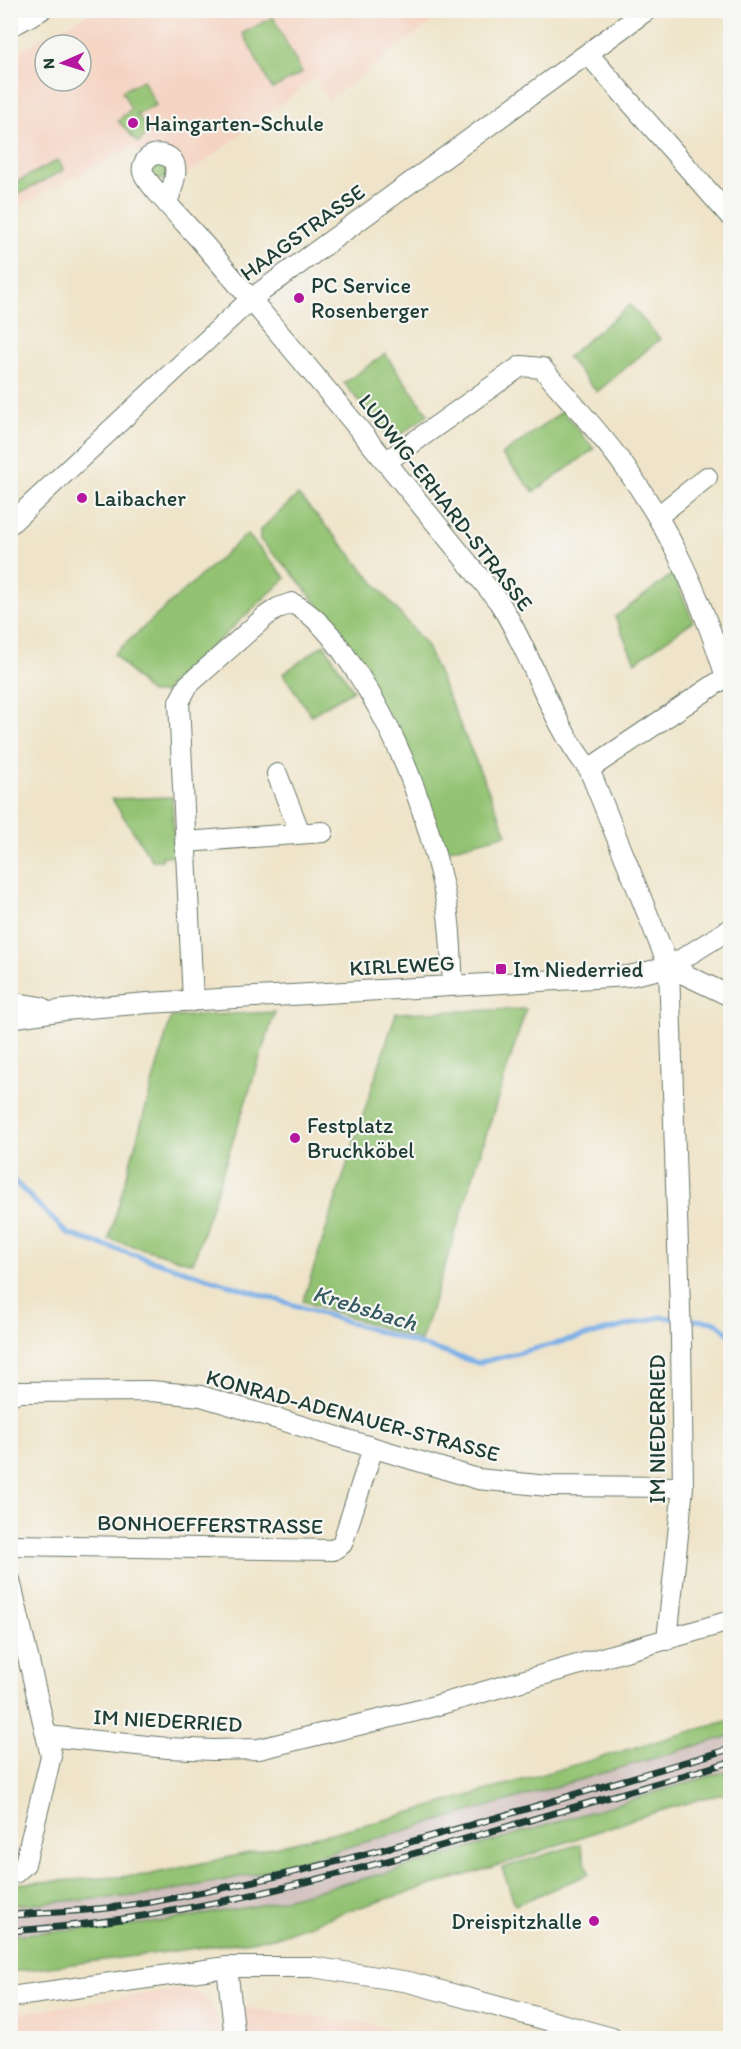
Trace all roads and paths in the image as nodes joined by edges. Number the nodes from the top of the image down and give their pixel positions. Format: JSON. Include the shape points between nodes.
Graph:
{"nodes":[{"id":1,"x":41,"y":10,"type":"edge"},
{"id":2,"x":647,"y":10,"type":"edge"},
{"id":3,"x":10,"y":22,"type":"edge"},
{"id":4,"x":588,"y":54,"type":"junction"},
{"id":5,"x":168,"y":202,"type":"dead end"},
{"id":6,"x":730,"y":216,"type":"edge"},
{"id":7,"x":251,"y":299,"type":"junction"},
{"id":8,"x":387,"y":461,"type":"junction"},
{"id":9,"x":707,"y":477,"type":"dead end"},
{"id":10,"x":658,"y":516,"type":"junction"},
{"id":11,"x":10,"y":524,"type":"edge"},
{"id":12,"x":728,"y":676,"type":"edge"},
{"id":13,"x":590,"y":769,"type":"junction"},
{"id":14,"x":277,"y":774,"type":"dead end"},
{"id":15,"x":323,"y":832,"type":"dead end"},
{"id":16,"x":300,"y":833,"type":"junction"},
{"id":17,"x":185,"y":842,"type":"junction"},
{"id":18,"x":730,"y":929,"type":"edge"},
{"id":19,"x":669,"y":967,"type":"junction"},
{"id":20,"x":453,"y":986,"type":"junction"},
{"id":21,"x":730,"y":996,"type":"edge"},
{"id":22,"x":193,"y":1001,"type":"junction"},
{"id":23,"x":10,"y":1002,"type":"edge"},
{"id":24,"x":64,"y":1010,"type":"junction"},
{"id":25,"x":10,"y":1018,"type":"edge"},
{"id":26,"x":10,"y":1395,"type":"edge"},
{"id":27,"x":373,"y":1448,"type":"junction"},
{"id":28,"x":683,"y":1487,"type":"junction"},
{"id":29,"x":10,"y":1545,"type":"edge"},
{"id":30,"x":10,"y":1580,"type":"edge"},
{"id":31,"x":730,"y":1621,"type":"edge"},
{"id":32,"x":667,"y":1640,"type":"junction"},
{"id":33,"x":47,"y":1736,"type":"junction"},
{"id":34,"x":13,"y":1873,"type":"edge"},
{"id":35,"x":226,"y":1967,"type":"junction"},
{"id":36,"x":10,"y":1997,"type":"edge"},
{"id":37,"x":235,"y":2038,"type":"edge"},
{"id":38,"x":612,"y":2038,"type":"edge"}],
"edges":[{"from":1,"to":3,"type":"street","via":[[17,23]]},
{"from":2,"to":4,"type":"street","name":"HAAGSTRASSE"},
{"from":4,"to":6,"type":"street"},
{"from":4,"to":7,"type":"street","name":"HAAGSTRASSE"},
{"from":5,"to":7,"type":"street","name":"LUDWIG-ERHARD-STRASSE"},
{"from":7,"to":8,"type":"street","name":"LUDWIG-ERHARD-STRASSE"},
{"from":7,"to":11,"type":"street","name":"HAAGSTRASSE"},
{"from":8,"to":10,"type":"street","via":[[521,366],[542,368],[622,463]]},
{"from":8,"to":13,"type":"street","name":"LUDWIG-ERHARD-STRASSE","via":[[499,602],[573,750]]},
{"from":9,"to":10,"type":"street"},
{"from":10,"to":12,"type":"street","via":[[682,559]]},
{"from":12,"to":13,"type":"street"},
{"from":13,"to":19,"type":"street","name":"LUDWIG-ERHARD-STRASSE"},
{"from":14,"to":16,"type":"street"},
{"from":15,"to":16,"type":"street"},
{"from":16,"to":17,"type":"street"},
{"from":17,"to":20,"type":"street","via":[[179,702],[188,686],[266,616],[292,603],[307,611],[339,646],[380,709],[407,766],[445,893]]},
{"from":17,"to":22,"type":"street"},
{"from":18,"to":19,"type":"street","name":"KIRLEWEG"},
{"from":19,"to":20,"type":"street","name":"KIRLEWEG","via":[[629,976]]},
{"from":19,"to":21,"type":"street"},
{"from":19,"to":28,"type":"street","name":"IM NIEDERRIED"},
{"from":20,"to":22,"type":"street","name":"KIRLEWEG"},
{"from":22,"to":24,"type":"street","name":"KIRLEWEG"},
{"from":23,"to":24,"type":"street","name":"KIRLEWEG"},
{"from":24,"to":25,"type":"street","name":"KIRLEWEG"},
{"from":26,"to":27,"type":"street","name":"KONRAD-ADENAUER-STRASSE","via":[[152,1391],[201,1396]]},
{"from":27,"to":28,"type":"street","name":"KONRAD-ADENAUER-STRASSE","via":[[478,1479],[548,1486]]},
{"from":27,"to":29,"type":"street","name":"BONHOEFFERSTRASSE","via":[[342,1544],[333,1550]]},
{"from":28,"to":32,"type":"street","name":"IM NIEDERRIED"},
{"from":30,"to":33,"type":"street"},
{"from":31,"to":32,"type":"street","name":"IM NIEDERRIED"},
{"from":32,"to":33,"type":"street","name":"IM NIEDERRIED","via":[[424,1709],[259,1749],[168,1748]]},
{"from":33,"to":34,"type":"street","via":[[51,1756],[25,1864]]},
{"from":35,"to":36,"type":"street"},
{"from":35,"to":37,"type":"street"},
{"from":35,"to":38,"type":"street","via":[[312,1966],[409,1982]]}]}
